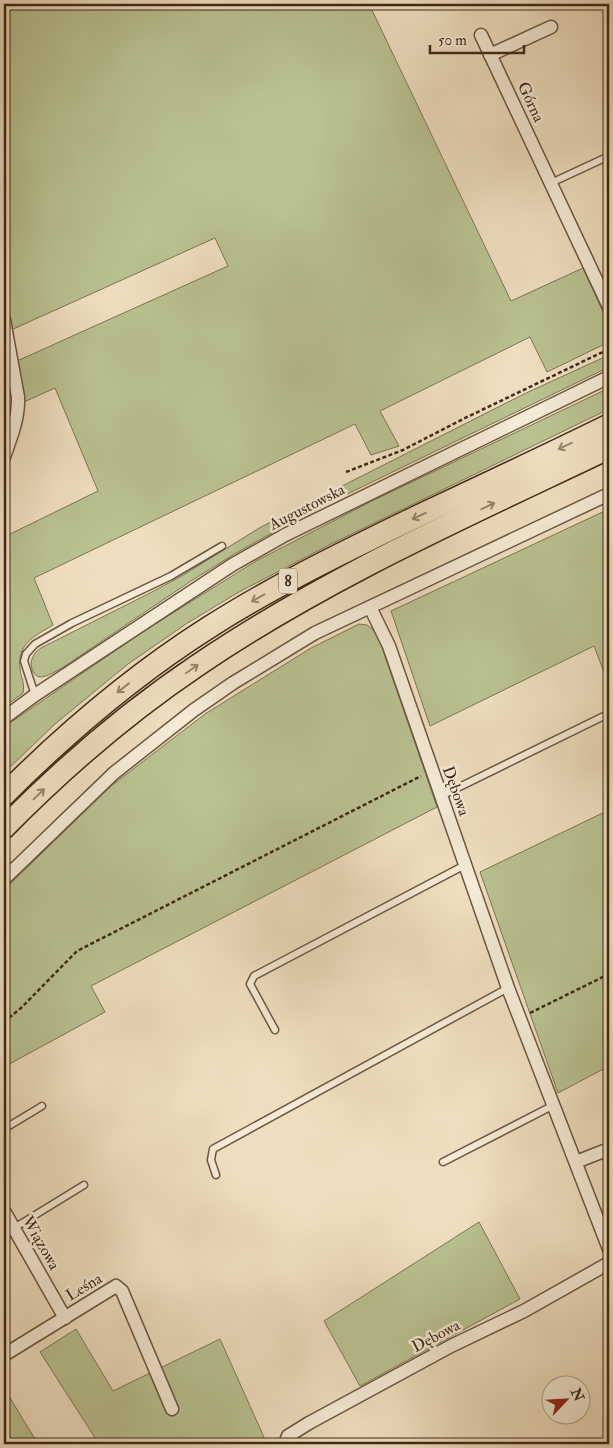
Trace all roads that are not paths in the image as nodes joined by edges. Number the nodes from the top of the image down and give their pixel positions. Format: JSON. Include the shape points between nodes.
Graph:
{"nodes":[{"id":1,"x":552,"y":26,"type":"dead end"},
{"id":2,"x":481,"y":35,"type":"dead end"},
{"id":3,"x":490,"y":55,"type":"junction"},
{"id":4,"x":609,"y":156,"type":"edge"},
{"id":5,"x":551,"y":183,"type":"junction"},
{"id":6,"x":609,"y":307,"type":"edge"},
{"id":7,"x":4,"y":320,"type":"edge"},
{"id":8,"x":609,"y":377,"type":"edge"},
{"id":9,"x":609,"y":425,"type":"edge"},
{"id":10,"x":609,"y":448,"type":"edge"},
{"id":11,"x":4,"y":457,"type":"edge"},
{"id":12,"x":609,"y":494,"type":"edge"},
{"id":13,"x":222,"y":546,"type":"dead end"},
{"id":14,"x":370,"y":607,"type":"junction"},
{"id":15,"x":35,"y":695,"type":"junction"},
{"id":16,"x":606,"y":715,"type":"dead end"},
{"id":17,"x":4,"y":718,"type":"edge"},
{"id":18,"x":4,"y":795,"type":"edge"},
{"id":19,"x":441,"y":796,"type":"junction"},
{"id":20,"x":4,"y":828,"type":"edge"},
{"id":21,"x":465,"y":865,"type":"junction"},
{"id":22,"x":4,"y":879,"type":"edge"},
{"id":23,"x":508,"y":988,"type":"junction"},
{"id":24,"x":276,"y":1030,"type":"dead end"},
{"id":25,"x":554,"y":1105,"type":"junction"},
{"id":26,"x":42,"y":1106,"type":"dead end"},
{"id":27,"x":4,"y":1129,"type":"edge"},
{"id":28,"x":609,"y":1149,"type":"edge"},
{"id":29,"x":443,"y":1162,"type":"dead end"},
{"id":30,"x":576,"y":1162,"type":"junction"},
{"id":31,"x":216,"y":1175,"type":"dead end"},
{"id":32,"x":84,"y":1185,"type":"dead end"},
{"id":33,"x":4,"y":1211,"type":"edge"},
{"id":34,"x":14,"y":1228,"type":"junction"},
{"id":35,"x":609,"y":1249,"type":"edge"},
{"id":36,"x":609,"y":1263,"type":"edge"},
{"id":37,"x":65,"y":1318,"type":"junction"},
{"id":38,"x":4,"y":1355,"type":"edge"},
{"id":39,"x":172,"y":1409,"type":"dead end"},
{"id":40,"x":285,"y":1444,"type":"edge"}],
"edges":[{"from":1,"to":3,"type":"street"},
{"from":2,"to":3,"type":"street","name":"Górna"},
{"from":3,"to":5,"type":"street","name":"Górna"},
{"from":4,"to":5,"type":"lane"},
{"from":5,"to":6,"type":"street","name":"Górna"},
{"from":7,"to":11,"type":"street","via":[[18,397],[16,421]]},
{"from":8,"to":15,"type":"street","name":"Augustowska","via":[[285,535],[232,565]]},
{"from":9,"to":18,"type":"highway","number":"8","one_way":true,"via":[[365,541],[227,616],[172,651],[99,707]]},
{"from":20,"to":10,"type":"highway","number":"8","one_way":true,"via":[[108,733],[166,688],[240,638],[350,574]]},
{"from":12,"to":14,"type":"street"},
{"from":13,"to":15,"type":"lane","via":[[171,576],[35,644],[24,661]]},
{"from":14,"to":19,"type":"street","name":"Dębowa","via":[[389,646]]},
{"from":14,"to":22,"type":"street","via":[[315,633],[194,710],[114,774]]},
{"from":15,"to":17,"type":"street","name":"Augustowska"},
{"from":16,"to":19,"type":"lane"},
{"from":19,"to":21,"type":"street","name":"Dębowa"},
{"from":21,"to":23,"type":"street","name":"Dębowa"},
{"from":21,"to":24,"type":"lane","via":[[254,976],[250,984]]},
{"from":23,"to":25,"type":"street","name":"Dębowa"},
{"from":23,"to":31,"type":"lane","via":[[212,1150],[211,1160]]},
{"from":25,"to":29,"type":"lane"},
{"from":25,"to":30,"type":"street","name":"Dębowa"},
{"from":26,"to":27,"type":"lane"},
{"from":28,"to":30,"type":"street"},
{"from":30,"to":35,"type":"street","name":"Dębowa"},
{"from":32,"to":34,"type":"lane"},
{"from":33,"to":34,"type":"street","name":"Wiązowa"},
{"from":34,"to":37,"type":"street","name":"Wiązowa"},
{"from":36,"to":40,"type":"street","name":"Dębowa","via":[[309,1423],[288,1436]]},
{"from":37,"to":38,"type":"street","name":"Leśna"},
{"from":37,"to":39,"type":"street","name":"Leśna","via":[[116,1286],[122,1290]]}]}
